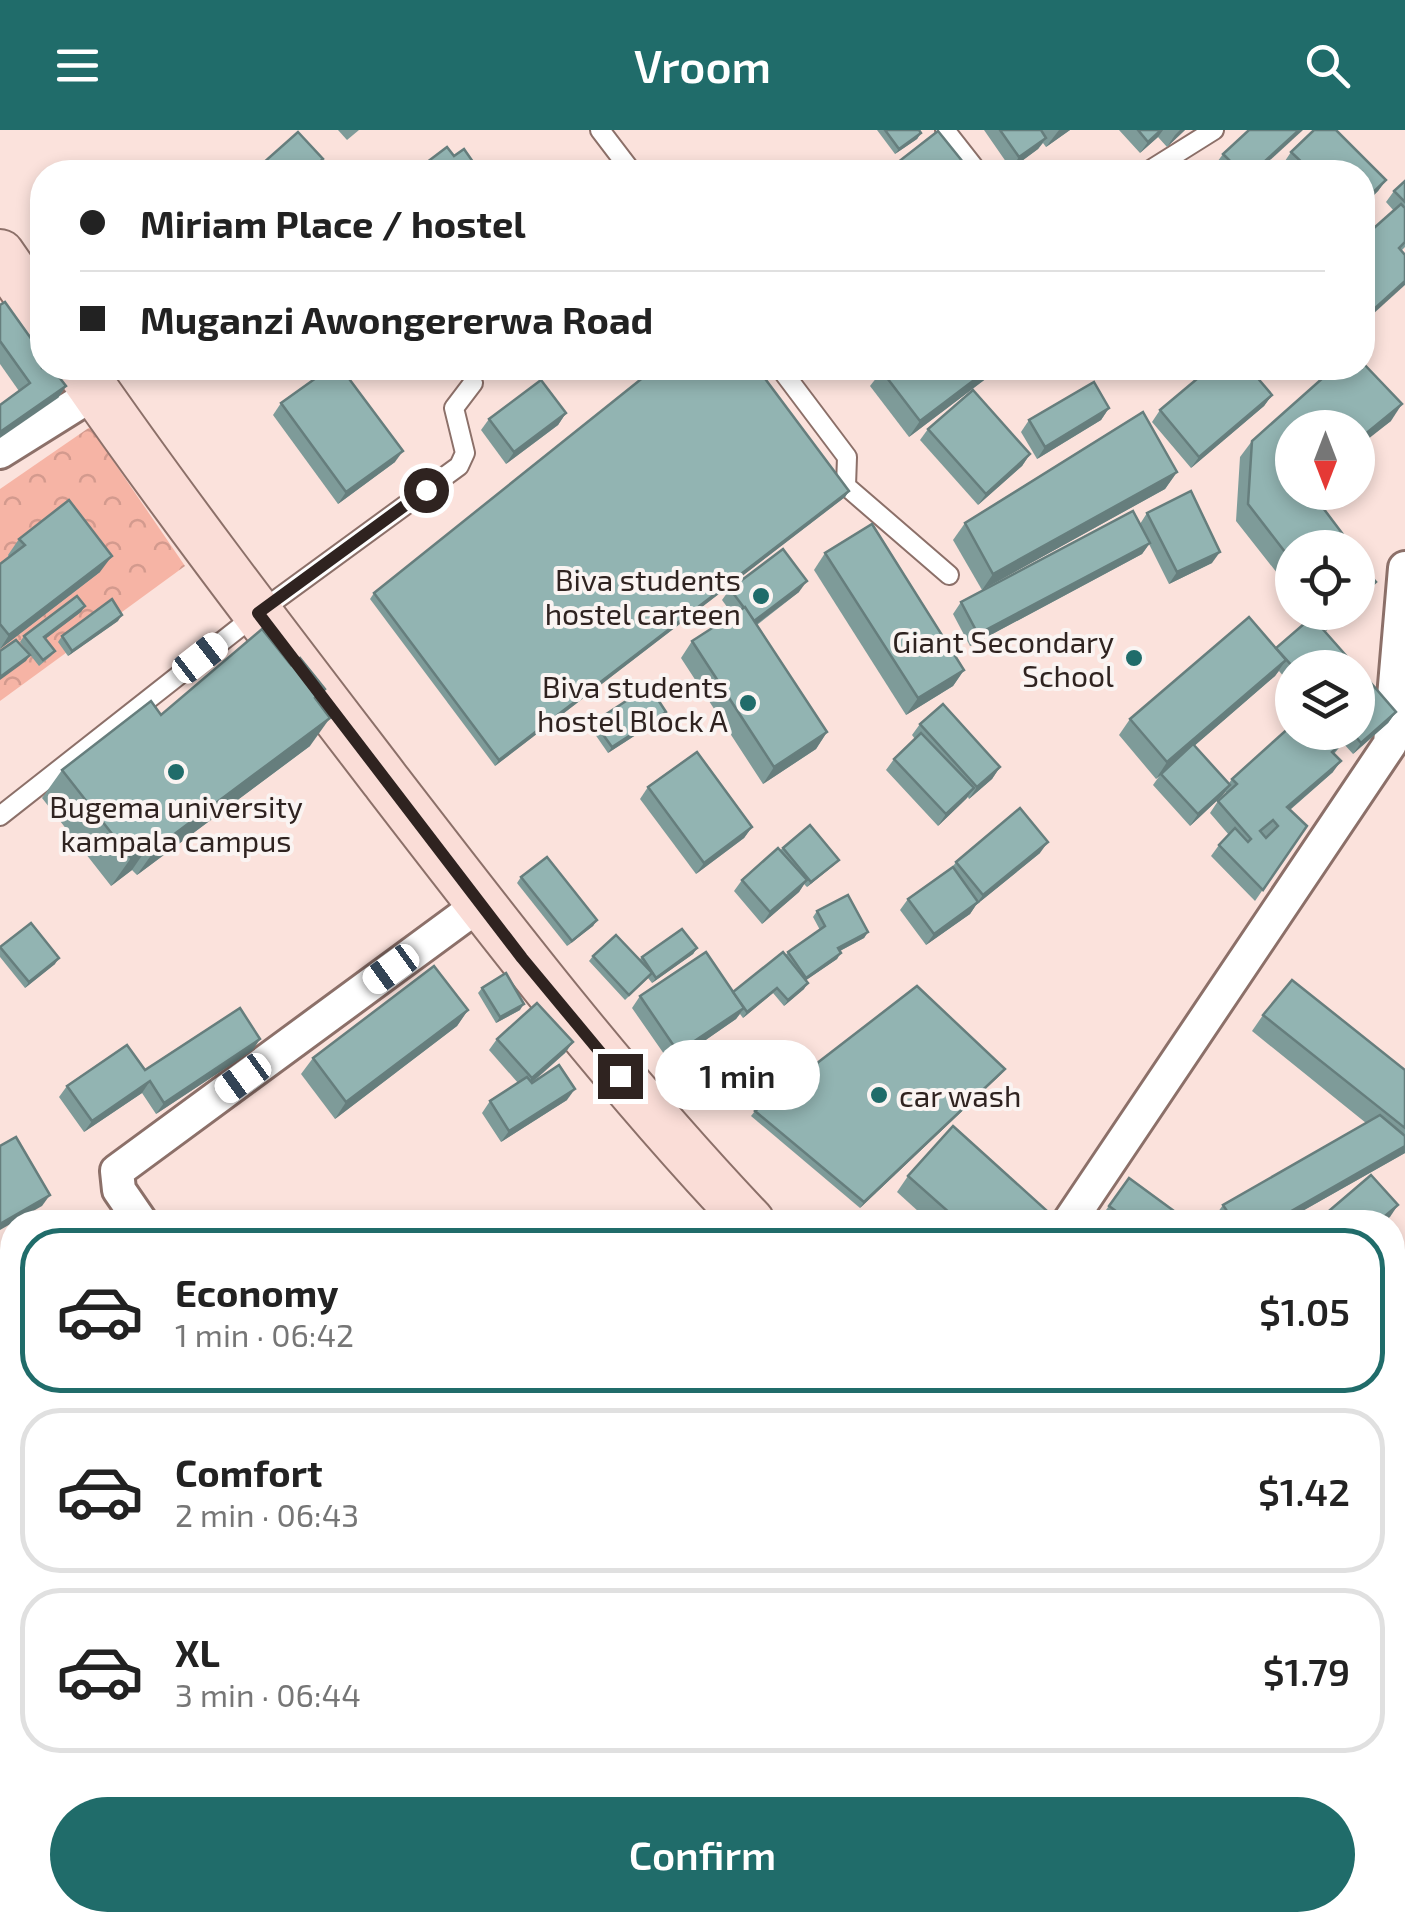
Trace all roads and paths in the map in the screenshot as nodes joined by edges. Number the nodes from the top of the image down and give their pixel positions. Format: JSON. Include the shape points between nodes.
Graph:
{"nodes":[{"id":1,"x":600,"y":130,"type":"edge"},
{"id":2,"x":945,"y":130,"type":"edge"},
{"id":3,"x":1214,"y":130,"type":"edge"},
{"id":4,"x":623,"y":160,"type":"edge"},
{"id":5,"x":969,"y":160,"type":"edge"},
{"id":6,"x":1166,"y":160,"type":"edge"},
{"id":7,"x":0,"y":254,"type":"edge"},
{"id":8,"x":30,"y":298,"type":"edge"},
{"id":9,"x":87,"y":380,"type":"edge"},
{"id":10,"x":789,"y":380,"type":"edge"},
{"id":11,"x":473,"y":383,"type":"dead end"},
{"id":12,"x":0,"y":452,"type":"edge"},
{"id":13,"x":1405,"y":568,"type":"edge"},
{"id":14,"x":949,"y":574,"type":"dead end"},
{"id":15,"x":258,"y":613,"type":"junction"},
{"id":16,"x":0,"y":816,"type":"edge"},
{"id":17,"x":480,"y":904,"type":"junction"},
{"id":18,"x":132,"y":1210,"type":"edge"},
{"id":19,"x":739,"y":1210,"type":"edge"},
{"id":20,"x":1077,"y":1210,"type":"edge"}],
"edges":[{"from":1,"to":4,"type":"lane"},
{"from":2,"to":5,"type":"lane"},
{"from":3,"to":6,"type":"lane"},
{"from":7,"to":8,"type":"street"},
{"from":9,"to":12,"type":"street"},
{"from":9,"to":15,"type":"street"},
{"from":10,"to":14,"type":"lane","via":[[847,456],[846,486]]},
{"from":11,"to":15,"type":"lane","via":[[454,408],[465,453],[459,466]]},
{"from":13,"to":20,"type":"street","via":[[1390,744]]},
{"from":15,"to":16,"type":"lane"},
{"from":15,"to":17,"type":"street"},
{"from":17,"to":18,"type":"street","via":[[117,1171],[119,1190]]},
{"from":17,"to":19,"type":"street"}]}
